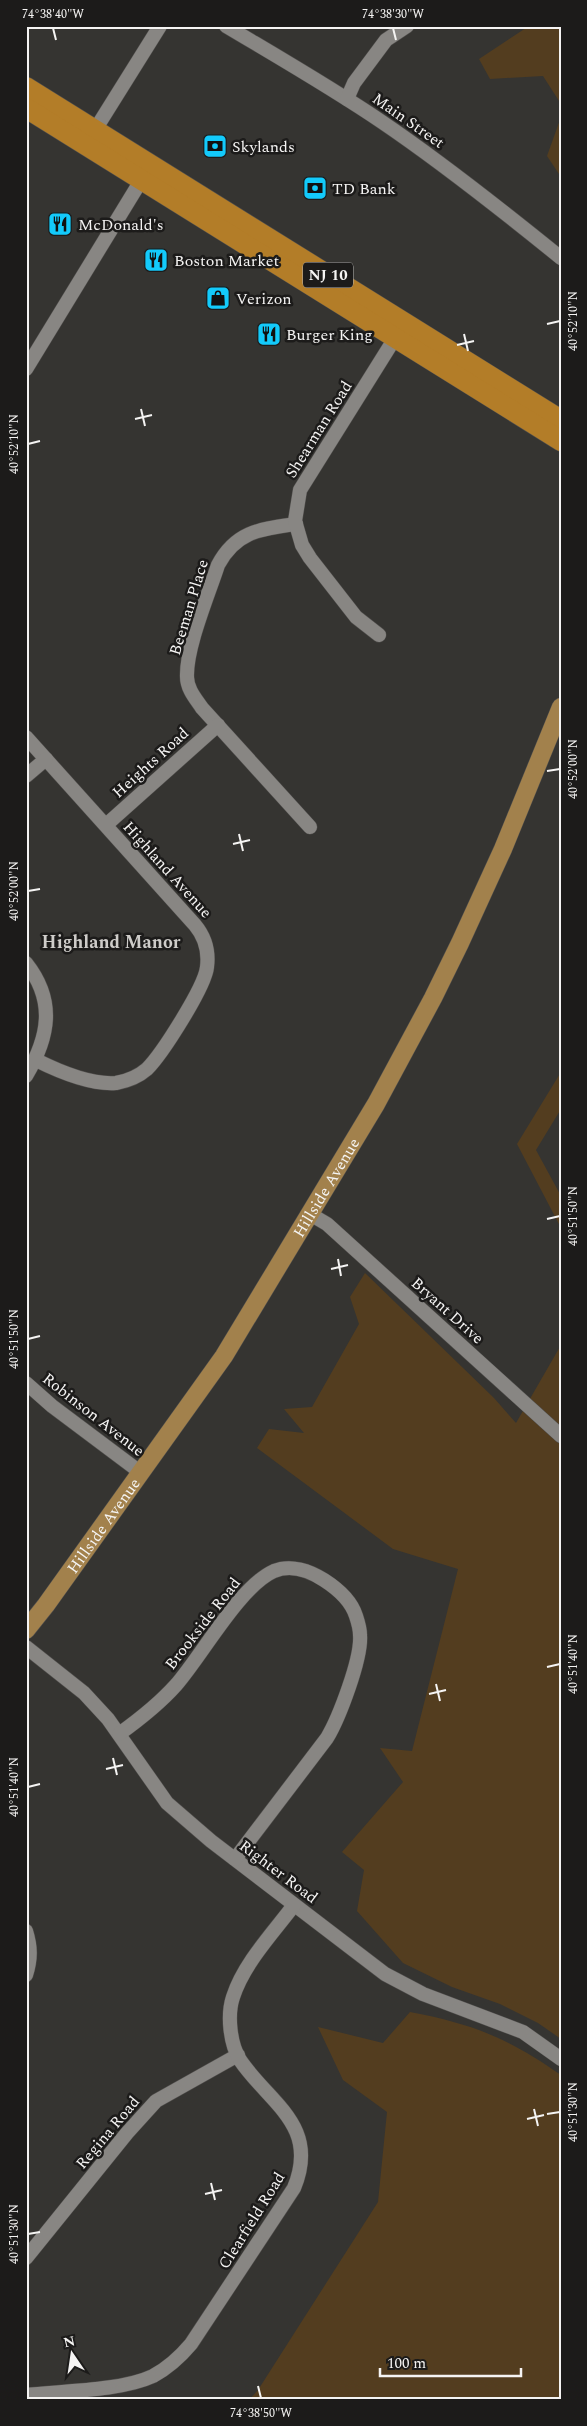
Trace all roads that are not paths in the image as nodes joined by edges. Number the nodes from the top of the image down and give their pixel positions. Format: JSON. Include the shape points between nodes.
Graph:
{"nodes":[{"id":1,"x":160,"y":26,"type":"edge"},
{"id":2,"x":226,"y":26,"type":"edge"},
{"id":3,"x":407,"y":26,"type":"edge"},
{"id":4,"x":26,"y":88,"type":"edge"},
{"id":5,"x":347,"y":99,"type":"junction"},
{"id":6,"x":26,"y":108,"type":"edge"},
{"id":7,"x":95,"y":130,"type":"junction"},
{"id":8,"x":142,"y":180,"type":"junction"},
{"id":9,"x":561,"y":258,"type":"edge"},
{"id":10,"x":395,"y":338,"type":"junction"},
{"id":11,"x":26,"y":368,"type":"edge"},
{"id":12,"x":560,"y":430,"type":"edge"},
{"id":13,"x":296,"y":524,"type":"junction"},
{"id":14,"x":379,"y":635,"type":"dead end"},
{"id":15,"x":561,"y":707,"type":"edge"},
{"id":16,"x":218,"y":725,"type":"junction"},
{"id":17,"x":26,"y":737,"type":"edge"},
{"id":18,"x":46,"y":759,"type":"junction"},
{"id":19,"x":26,"y":776,"type":"edge"},
{"id":20,"x":106,"y":826,"type":"junction"},
{"id":21,"x":310,"y":827,"type":"dead end"},
{"id":22,"x":26,"y":963,"type":"edge"},
{"id":23,"x":36,"y":1060,"type":"junction"},
{"id":24,"x":26,"y":1076,"type":"edge"},
{"id":25,"x":310,"y":1214,"type":"junction"},
{"id":26,"x":26,"y":1383,"type":"edge"},
{"id":27,"x":561,"y":1436,"type":"edge"},
{"id":28,"x":140,"y":1472,"type":"junction"},
{"id":29,"x":46,"y":1605,"type":"junction"},
{"id":30,"x":26,"y":1609,"type":"edge"},
{"id":31,"x":26,"y":1630,"type":"edge"},
{"id":32,"x":26,"y":1647,"type":"edge"},
{"id":33,"x":119,"y":1734,"type":"junction"},
{"id":34,"x":235,"y":1860,"type":"junction"},
{"id":35,"x":294,"y":1905,"type":"junction"},
{"id":36,"x":26,"y":1931,"type":"edge"},
{"id":37,"x":26,"y":1975,"type":"edge"},
{"id":38,"x":238,"y":2055,"type":"junction"},
{"id":39,"x":561,"y":2059,"type":"edge"},
{"id":40,"x":26,"y":2258,"type":"edge"},
{"id":41,"x":26,"y":2395,"type":"edge"}],
"edges":[{"from":1,"to":7,"type":"street"},
{"from":2,"to":5,"type":"street","name":"Main Street"},
{"from":3,"to":5,"type":"street","via":[[386,40],[354,83]]},
{"from":4,"to":7,"type":"highway","number":"NJ 10"},
{"from":5,"to":9,"type":"street","name":"Main Street","via":[[454,172]]},
{"from":6,"to":8,"type":"highway","number":"NJ 10"},
{"from":7,"to":12,"type":"highway","number":"NJ 10"},
{"from":8,"to":10,"type":"highway","number":"NJ 10"},
{"from":8,"to":11,"type":"street"},
{"from":10,"to":12,"type":"highway","number":"NJ 10"},
{"from":10,"to":13,"type":"street","name":"Shearman Road","via":[[300,490]]},
{"from":13,"to":14,"type":"street","name":"Shearman Road","via":[[310,558],[356,617]]},
{"from":13,"to":16,"type":"street","name":"Beeman Place","via":[[248,533],[224,552],[218,565],[190,652],[186,679],[191,692]]},
{"from":15,"to":25,"type":"main road","name":"Hillside Avenue","via":[[503,849],[433,998],[376,1104]]},
{"from":16,"to":20,"type":"street","name":"Heights Road"},
{"from":16,"to":21,"type":"street","name":"Beeman Place"},
{"from":17,"to":18,"type":"street","name":"Highland Avenue"},
{"from":18,"to":19,"type":"street"},
{"from":18,"to":20,"type":"street","name":"Highland Avenue"},
{"from":20,"to":23,"type":"street","name":"Highland Avenue","via":[[201,932],[207,950],[206,974],[155,1058],[138,1075],[116,1082],[94,1080]]},
{"from":22,"to":23,"type":"street","via":[[40,983],[45,1002],[45,1034]]},
{"from":23,"to":24,"type":"street"},
{"from":25,"to":27,"type":"street","name":"Bryant Drive","via":[[334,1230]]},
{"from":25,"to":28,"type":"main road","name":"Hillside Avenue","via":[[224,1356]]},
{"from":26,"to":28,"type":"street","name":"Robinson Avenue"},
{"from":28,"to":29,"type":"main road","name":"Hillside Avenue"},
{"from":29,"to":30,"type":"main road"},
{"from":29,"to":31,"type":"main road","name":"Hillside Avenue"},
{"from":32,"to":33,"type":"street","name":"Righter Road","via":[[84,1693]]},
{"from":33,"to":34,"type":"street","name":"Righter Road","via":[[167,1803]]},
{"from":33,"to":34,"type":"street","name":"Brookside Road","via":[[152,1710],[176,1684],[261,1578],[276,1570],[296,1568],[314,1574],[348,1600],[356,1615],[360,1635],[357,1656],[336,1723]]},
{"from":34,"to":35,"type":"street","name":"Righter Road"},
{"from":35,"to":38,"type":"street","name":"Clearfield Road","via":[[247,1969],[233,1997],[231,2025]]},
{"from":35,"to":39,"type":"street","name":"Righter Road","via":[[403,1985],[523,2032]]},
{"from":36,"to":37,"type":"street","via":[[30,1946]]},
{"from":38,"to":40,"type":"street","name":"Regina Road","via":[[156,2101]]},
{"from":38,"to":41,"type":"street","name":"Clearfield Road","via":[[289,2118],[298,2136],[300,2172],[294,2188],[192,2344],[174,2362],[141,2380]]}]}
